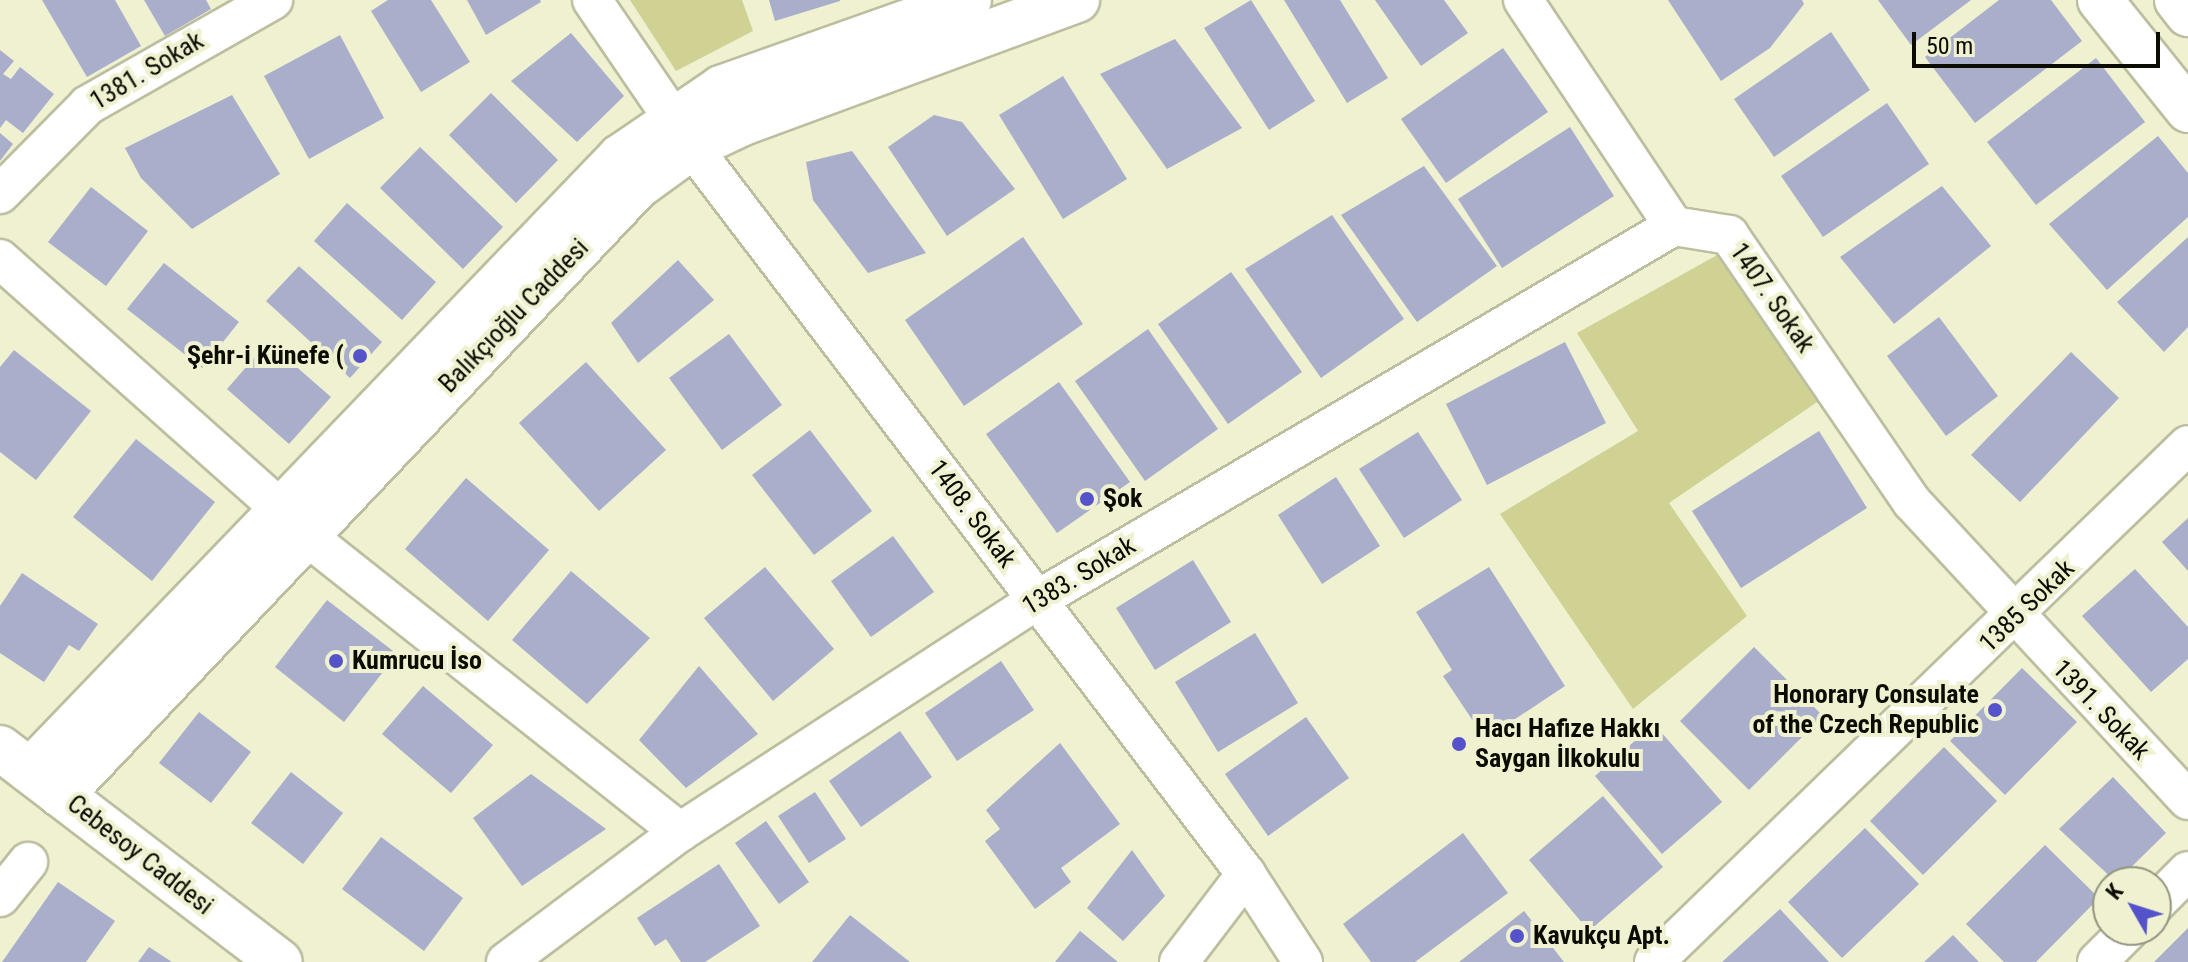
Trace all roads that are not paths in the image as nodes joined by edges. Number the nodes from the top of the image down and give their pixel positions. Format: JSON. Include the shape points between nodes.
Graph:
{"nodes":[{"id":1,"x":273,"y":0,"type":"edge"},
{"id":2,"x":592,"y":0,"type":"edge"},
{"id":3,"x":969,"y":0,"type":"edge"},
{"id":4,"x":1077,"y":0,"type":"edge"},
{"id":5,"x":1523,"y":0,"type":"edge"},
{"id":6,"x":2100,"y":0,"type":"edge"},
{"id":7,"x":2177,"y":0,"type":"edge"},
{"id":8,"x":2188,"y":14,"type":"edge"},
{"id":9,"x":2188,"y":110,"type":"edge"},
{"id":10,"x":681,"y":132,"type":"junction"},
{"id":11,"x":0,"y":194,"type":"edge"},
{"id":12,"x":1674,"y":226,"type":"junction"},
{"id":13,"x":0,"y":259,"type":"edge"},
{"id":14,"x":2188,"y":445,"type":"edge"},
{"id":15,"x":291,"y":521,"type":"junction"},
{"id":16,"x":1037,"y":600,"type":"junction"},
{"id":17,"x":2014,"y":619,"type":"junction"},
{"id":18,"x":30,"y":771,"type":"edge"},
{"id":19,"x":2188,"y":800,"type":"edge"},
{"id":20,"x":680,"y":832,"type":"junction"},
{"id":21,"x":28,"y":862,"type":"dead end"},
{"id":22,"x":2188,"y":871,"type":"edge"},
{"id":23,"x":1246,"y":874,"type":"junction"},
{"id":24,"x":2172,"y":887,"type":"edge"},
{"id":25,"x":0,"y":897,"type":"edge"},
{"id":26,"x":2113,"y":946,"type":"edge"},
{"id":27,"x":280,"y":962,"type":"edge"},
{"id":28,"x":506,"y":962,"type":"edge"},
{"id":29,"x":1179,"y":962,"type":"edge"},
{"id":30,"x":1303,"y":962,"type":"edge"},
{"id":31,"x":1654,"y":962,"type":"edge"},
{"id":32,"x":2097,"y":962,"type":"edge"}],
"edges":[{"from":1,"to":11,"type":"street","name":"1381. Sokak","via":[[88,105]]},
{"from":2,"to":10,"type":"street","name":"1408. Sokak"},
{"from":3,"to":10,"type":"street","name":"Balıkçıoğlu Caddesi","via":[[721,88]]},
{"from":4,"to":10,"type":"street","name":"Balıkçıoğlu Caddesi"},
{"from":5,"to":12,"type":"street"},
{"from":6,"to":9,"type":"street"},
{"from":7,"to":8,"type":"street"},
{"from":10,"to":15,"type":"street","name":"Balıkçıoğlu Caddesi","via":[[637,187]]},
{"from":10,"to":16,"type":"street","name":"1408. Sokak"},
{"from":12,"to":16,"type":"street","name":"1383. Sokak"},
{"from":12,"to":17,"type":"street","name":"1407. Sokak","via":[[1729,235],[1912,502]]},
{"from":13,"to":15,"type":"street"},
{"from":14,"to":17,"type":"street","name":"1385 Sokak"},
{"from":15,"to":18,"type":"street","name":"Balıkçıoğlu Caddesi"},
{"from":15,"to":20,"type":"street"},
{"from":16,"to":20,"type":"street","name":"1383. Sokak"},
{"from":16,"to":23,"type":"street","name":"1408. Sokak"},
{"from":17,"to":19,"type":"street","name":"1391. Sokak"},
{"from":17,"to":31,"type":"street","name":"1385 Sokak"},
{"from":18,"to":27,"type":"street","name":"Cebesoy Caddesi"},
{"from":20,"to":28,"type":"street","name":"1383. Sokak"},
{"from":21,"to":25,"type":"street"},
{"from":22,"to":24,"type":"street"},
{"from":23,"to":29,"type":"street"},
{"from":23,"to":30,"type":"street","name":"1408. Sokak"},
{"from":26,"to":32,"type":"street"}]}
